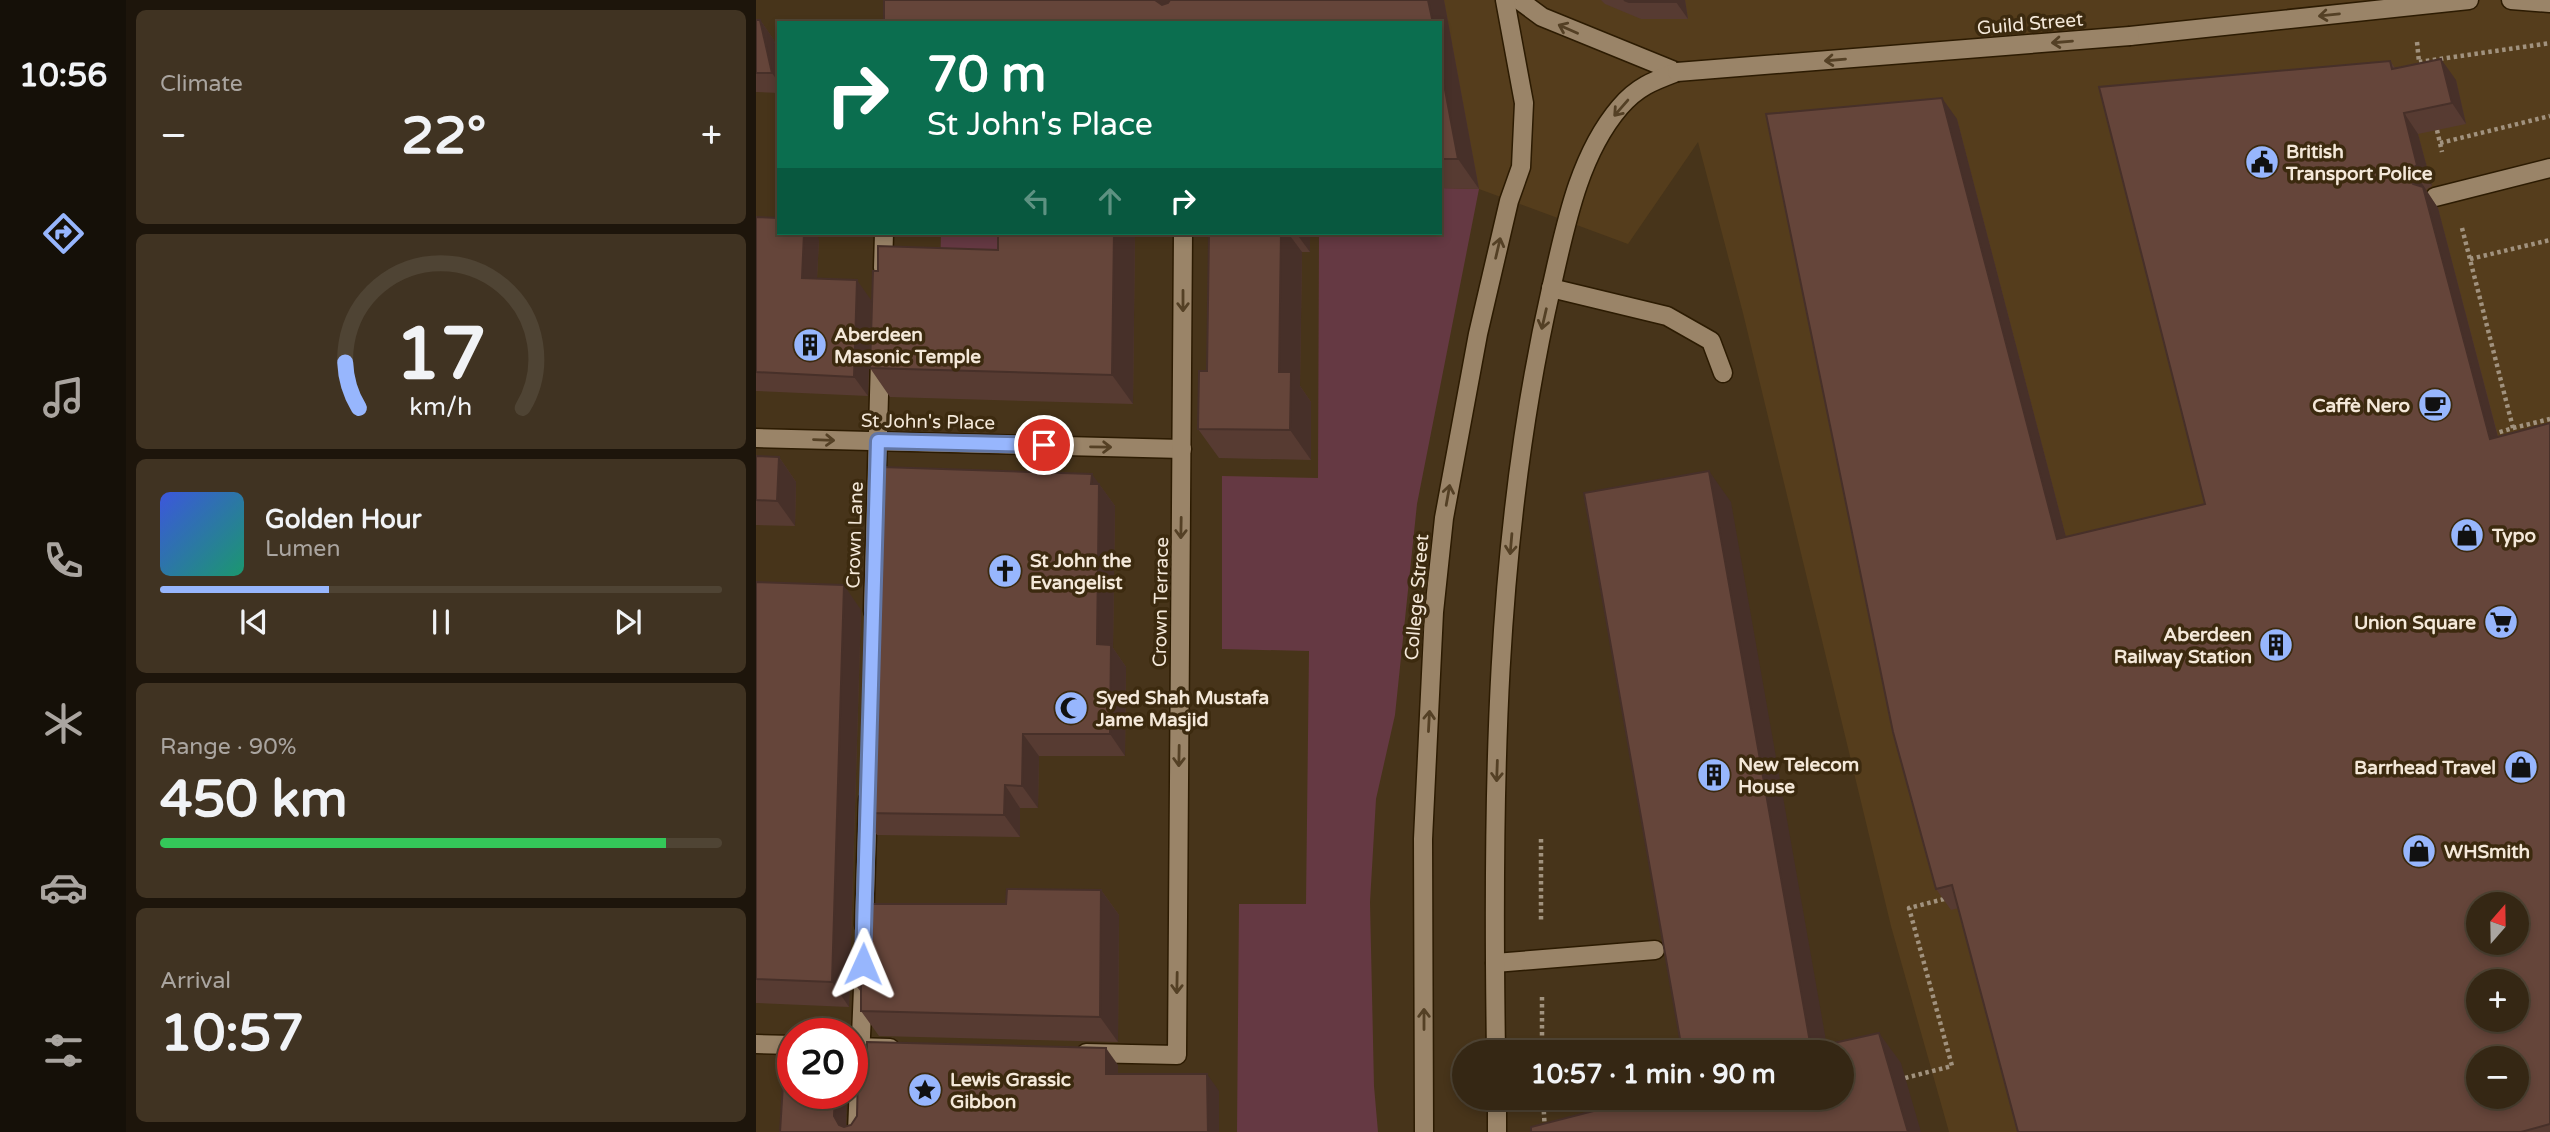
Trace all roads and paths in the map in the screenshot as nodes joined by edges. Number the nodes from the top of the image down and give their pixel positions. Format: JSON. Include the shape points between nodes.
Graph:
{"nodes":[{"id":1,"x":1505,"y":0,"type":"edge"},
{"id":2,"x":1519,"y":0,"type":"edge"},
{"id":3,"x":2469,"y":0,"type":"edge"},
{"id":4,"x":2511,"y":0,"type":"edge"},
{"id":5,"x":2550,"y":3,"type":"edge"},
{"id":6,"x":2550,"y":43,"type":"edge"},
{"id":7,"x":1677,"y":72,"type":"junction"},
{"id":8,"x":2422,"y":74,"type":"edge"},
{"id":9,"x":2550,"y":116,"type":"edge"},
{"id":10,"x":2437,"y":130,"type":"edge"},
{"id":11,"x":2440,"y":143,"type":"junction"},
{"id":12,"x":2442,"y":152,"type":"dead end"},
{"id":13,"x":2550,"y":168,"type":"edge"},
{"id":14,"x":2435,"y":197,"type":"dead end"},
{"id":15,"x":2461,"y":226,"type":"dead end"},
{"id":16,"x":884,"y":235,"type":"edge"},
{"id":17,"x":1183,"y":235,"type":"edge"},
{"id":18,"x":2550,"y":240,"type":"edge"},
{"id":19,"x":2470,"y":259,"type":"junction"},
{"id":20,"x":882,"y":288,"type":"edge"},
{"id":21,"x":1551,"y":288,"type":"junction"},
{"id":22,"x":880,"y":344,"type":"edge"},
{"id":23,"x":1723,"y":373,"type":"dead end"},
{"id":24,"x":2550,"y":419,"type":"edge"},
{"id":25,"x":2513,"y":428,"type":"junction"},
{"id":26,"x":2497,"y":433,"type":"dead end"},
{"id":27,"x":756,"y":438,"type":"edge"},
{"id":28,"x":878,"y":441,"type":"junction"},
{"id":29,"x":1182,"y":449,"type":"junction"},
{"id":30,"x":872,"y":634,"type":"edge"},
{"id":31,"x":868,"y":785,"type":"edge"},
{"id":32,"x":1949,"y":897,"type":"edge"},
{"id":33,"x":864,"y":937,"type":"edge"},
{"id":34,"x":1655,"y":950,"type":"edge"},
{"id":35,"x":863,"y":964,"type":"edge"},
{"id":36,"x":1495,"y":964,"type":"junction"},
{"id":37,"x":859,"y":1018,"type":"edge"},
{"id":38,"x":1496,"y":1040,"type":"edge"},
{"id":39,"x":756,"y":1044,"type":"edge"},
{"id":40,"x":777,"y":1045,"type":"edge"},
{"id":41,"x":868,"y":1047,"type":"edge"},
{"id":42,"x":902,"y":1048,"type":"edge"},
{"id":43,"x":1067,"y":1052,"type":"edge"},
{"id":44,"x":1905,"y":1078,"type":"dead end"},
{"id":45,"x":857,"y":1109,"type":"edge"},
{"id":46,"x":1496,"y":1110,"type":"edge"},
{"id":47,"x":1544,"y":1110,"type":"edge"},
{"id":48,"x":857,"y":1132,"type":"edge"},
{"id":49,"x":1424,"y":1132,"type":"edge"},
{"id":50,"x":1497,"y":1132,"type":"edge"},
{"id":51,"x":1545,"y":1132,"type":"edge"}],
"edges":[{"from":49,"to":1,"type":"main road","name":"College Street","one_way":true,"via":[[1423,839],[1434,612],[1444,518],[1478,334],[1521,167],[1524,103]]},
{"from":7,"to":2,"type":"main road","one_way":true,"via":[[1542,18]]},
{"from":3,"to":7,"type":"main road","name":"Guild Street","one_way":true,"bridge":true,"via":[[2130,36]]},
{"from":4,"to":5,"type":"main road"},
{"from":6,"to":8,"type":"path","via":[[2419,62]]},
{"from":7,"to":21,"type":"main road","one_way":true,"via":[[1644,85],[1619,108],[1603,132],[1582,174]]},
{"from":9,"to":11,"type":"path"},
{"from":10,"to":11,"type":"path"},
{"from":11,"to":12,"type":"path"},
{"from":13,"to":14,"type":"main road"},
{"from":15,"to":19,"type":"path"},
{"from":16,"to":20,"type":"main road"},
{"from":17,"to":29,"type":"main road","name":"Crown Terrace","one_way":true},
{"from":18,"to":19,"type":"path"},
{"from":19,"to":25,"type":"path"},
{"from":21,"to":23,"type":"main road","via":[[1667,316],[1711,341]]},
{"from":21,"to":36,"type":"main road","one_way":true,"via":[[1526,418],[1499,684]]},
{"from":22,"to":28,"type":"main road","name":"Crown Lane"},
{"from":24,"to":25,"type":"path"},
{"from":25,"to":26,"type":"path"},
{"from":27,"to":28,"type":"main road","name":"St John's Place","one_way":true},
{"from":28,"to":29,"type":"main road","name":"St John's Place","one_way":true},
{"from":28,"to":30,"type":"main road","name":"Crown Lane"},
{"from":29,"to":43,"type":"main road","name":"Crown Terrace","one_way":true,"via":[[1177,1055]]},
{"from":31,"to":33,"type":"main road"},
{"from":32,"to":44,"type":"path","bridge":true,"via":[[1909,908],[1952,1066]]},
{"from":34,"to":36,"type":"main road"},
{"from":35,"to":37,"type":"main road"},
{"from":36,"to":38,"type":"main road"},
{"from":39,"to":40,"type":"main road"},
{"from":41,"to":42,"type":"main road"},
{"from":45,"to":48,"type":"main road"},
{"from":46,"to":50,"type":"main road"},
{"from":47,"to":51,"type":"path"}]}
